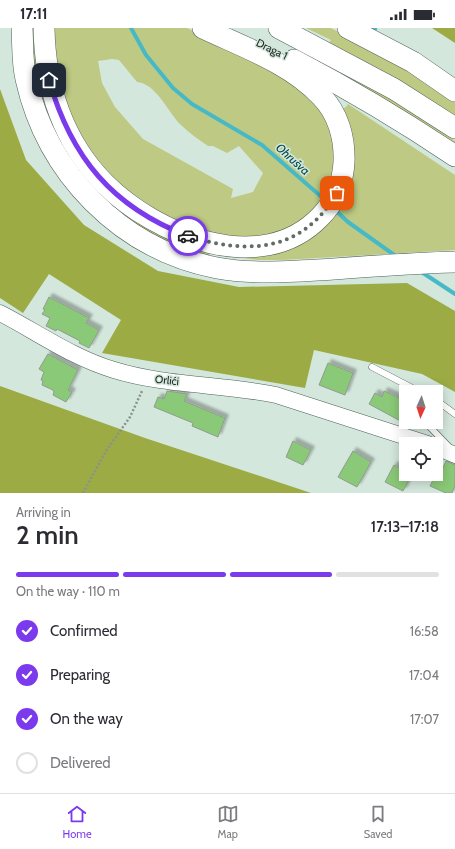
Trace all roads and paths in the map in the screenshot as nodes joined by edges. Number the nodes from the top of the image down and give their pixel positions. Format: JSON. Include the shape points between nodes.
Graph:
{"nodes":[{"id":1,"x":22,"y":28,"type":"edge"},
{"id":2,"x":44,"y":28,"type":"edge"},
{"id":3,"x":203,"y":28,"type":"edge"},
{"id":4,"x":228,"y":28,"type":"edge"},
{"id":5,"x":279,"y":28,"type":"edge"},
{"id":6,"x":348,"y":28,"type":"edge"},
{"id":7,"x":291,"y":65,"type":"junction"},
{"id":8,"x":455,"y":91,"type":"edge"},
{"id":9,"x":455,"y":128,"type":"edge"},
{"id":10,"x":455,"y":156,"type":"edge"},
{"id":11,"x":455,"y":262,"type":"edge"},
{"id":12,"x":0,"y":313,"type":"edge"},
{"id":13,"x":372,"y":367,"type":"dead end"},
{"id":14,"x":147,"y":378,"type":"junction"},
{"id":15,"x":407,"y":385,"type":"edge"},
{"id":16,"x":443,"y":405,"type":"edge"},
{"id":17,"x":455,"y":414,"type":"edge"},
{"id":18,"x":432,"y":429,"type":"edge"},
{"id":19,"x":407,"y":437,"type":"edge"},
{"id":20,"x":443,"y":450,"type":"edge"},
{"id":21,"x":455,"y":454,"type":"edge"},
{"id":22,"x":83,"y":493,"type":"edge"}],
"edges":[{"from":1,"to":11,"type":"highway","via":[[26,78],[34,108],[52,149],[78,187],[99,209],[148,243],[216,268],[259,272]]},
{"from":2,"to":7,"type":"highway","via":[[49,80],[57,109],[86,161],[104,183],[152,220],[188,236],[220,244],[256,246],[285,240],[312,225],[337,193],[344,166],[342,138],[334,114],[329,104]]},
{"from":3,"to":7,"type":"highway"},
{"from":4,"to":7,"type":"highway","name":"Draga 1"},
{"from":5,"to":9,"type":"highway","name":"Draga 1","via":[[394,89]]},
{"from":6,"to":8,"type":"highway","via":[[413,62]]},
{"from":7,"to":10,"type":"highway","via":[[329,78]]},
{"from":12,"to":14,"type":"street","name":"Orlići","via":[[90,361],[113,370]]},
{"from":13,"to":15,"type":"lane"},
{"from":14,"to":19,"type":"street","name":"Orlići","via":[[268,393]]},
{"from":14,"to":22,"type":"path","via":[[130,417],[106,451]]},
{"from":16,"to":17,"type":"lane"},
{"from":18,"to":21,"type":"lane"},
{"from":20,"to":21,"type":"street"}]}
